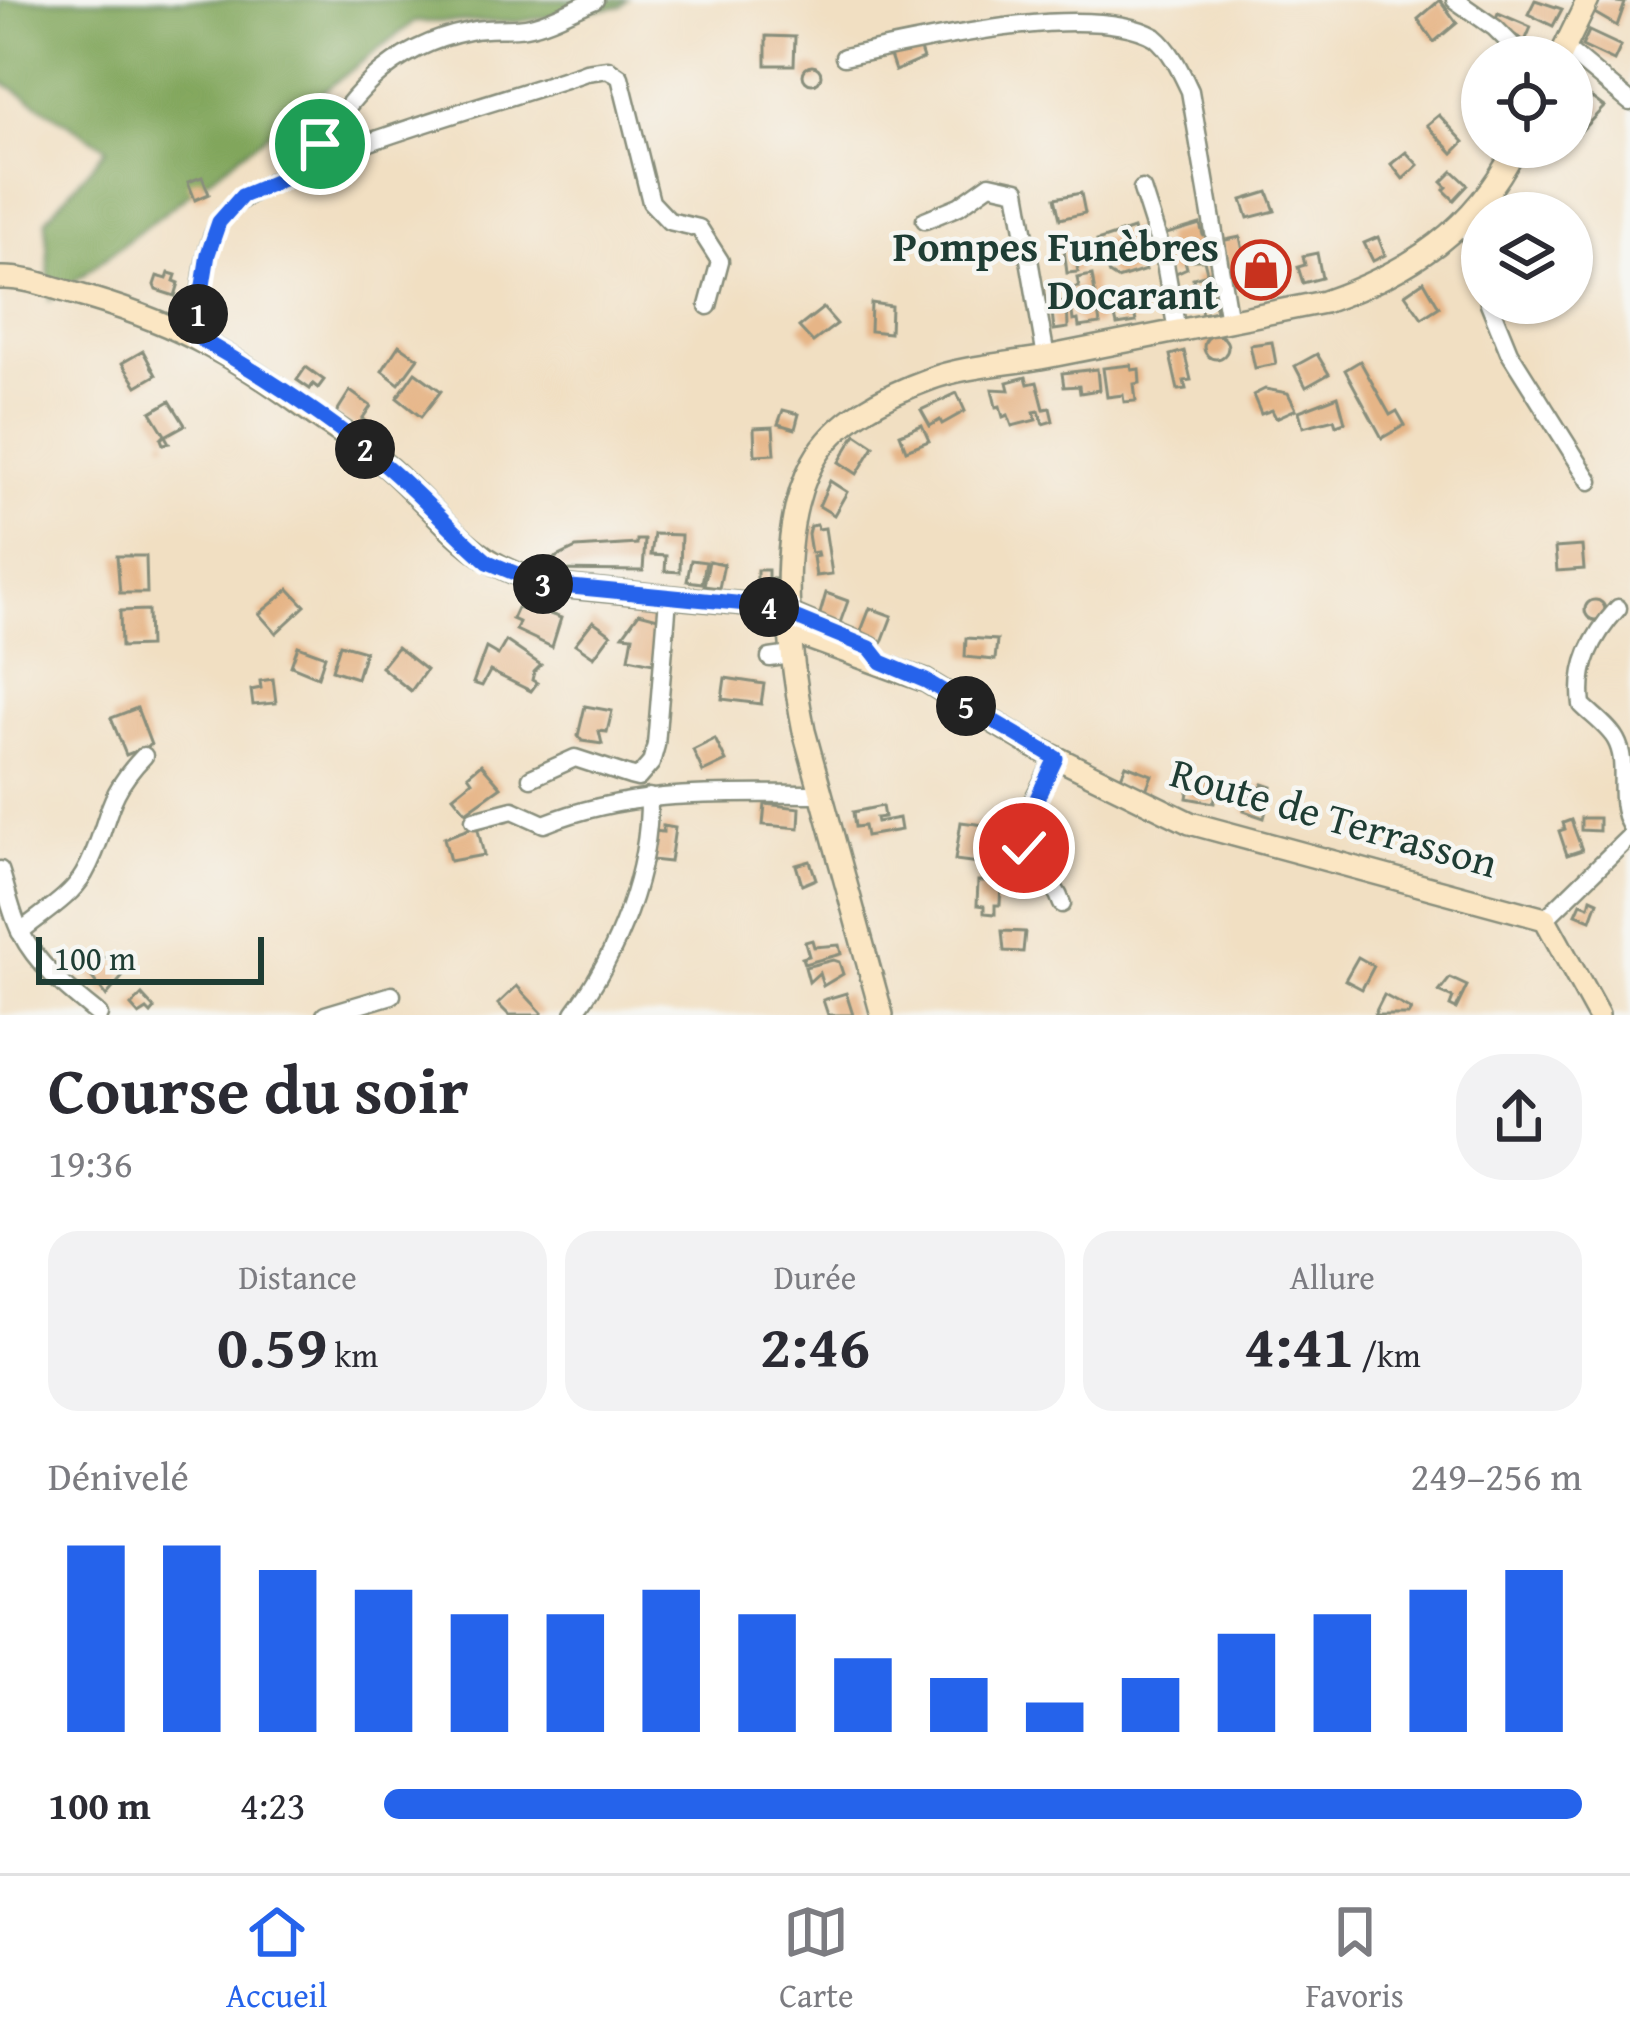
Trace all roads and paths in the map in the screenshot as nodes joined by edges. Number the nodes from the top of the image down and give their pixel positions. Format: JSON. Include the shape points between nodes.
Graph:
{"nodes":[{"id":1,"x":595,"y":0,"type":"edge"},
{"id":2,"x":1455,"y":0,"type":"edge"},
{"id":3,"x":1588,"y":0,"type":"edge"},
{"id":4,"x":1503,"y":36,"type":"edge"},
{"id":5,"x":1570,"y":36,"type":"edge"},
{"id":6,"x":844,"y":57,"type":"dead end"},
{"id":7,"x":1593,"y":75,"type":"edge"},
{"id":8,"x":1630,"y":102,"type":"edge"},
{"id":9,"x":304,"y":170,"type":"junction"},
{"id":10,"x":1142,"y":189,"type":"dead end"},
{"id":11,"x":925,"y":220,"type":"dead end"},
{"id":12,"x":1461,"y":226,"type":"edge"},
{"id":13,"x":0,"y":278,"type":"edge"},
{"id":14,"x":708,"y":306,"type":"dead end"},
{"id":15,"x":1229,"y":321,"type":"junction"},
{"id":16,"x":1498,"y":324,"type":"edge"},
{"id":17,"x":1177,"y":331,"type":"junction"},
{"id":18,"x":195,"y":336,"type":"junction"},
{"id":19,"x":1046,"y":357,"type":"junction"},
{"id":20,"x":1590,"y":481,"type":"dead end"},
{"id":21,"x":668,"y":598,"type":"junction"},
{"id":22,"x":1618,"y":608,"type":"dead end"},
{"id":23,"x":786,"y":638,"type":"junction"},
{"id":24,"x":881,"y":662,"type":"junction"},
{"id":25,"x":144,"y":756,"type":"dead end"},
{"id":26,"x":1056,"y":758,"type":"junction"},
{"id":27,"x":532,"y":778,"type":"dead end"},
{"id":28,"x":821,"y":794,"type":"junction"},
{"id":29,"x":650,"y":797,"type":"junction"},
{"id":30,"x":474,"y":820,"type":"dead end"},
{"id":31,"x":1630,"y":825,"type":"edge"},
{"id":32,"x":1630,"y":836,"type":"edge"},
{"id":33,"x":0,"y":870,"type":"edge"},
{"id":34,"x":1061,"y":904,"type":"dead end"},
{"id":35,"x":1545,"y":919,"type":"junction"},
{"id":36,"x":20,"y":932,"type":"junction"},
{"id":37,"x":392,"y":995,"type":"dead end"},
{"id":38,"x":574,"y":1013,"type":"edge"},
{"id":39,"x":99,"y":1015,"type":"edge"},
{"id":40,"x":325,"y":1015,"type":"edge"},
{"id":41,"x":882,"y":1015,"type":"edge"},
{"id":42,"x":1598,"y":1015,"type":"edge"}],
"edges":[{"from":1,"to":9,"type":"street","via":[[529,26],[470,31],[405,52],[343,108]]},
{"from":2,"to":4,"type":"street"},
{"from":3,"to":5,"type":"street"},
{"from":6,"to":15,"type":"street","via":[[1048,14],[1142,28],[1176,62],[1190,92]]},
{"from":7,"to":8,"type":"street"},
{"from":9,"to":14,"type":"street","via":[[608,69],[620,77],[651,202],[669,221],[699,228],[720,261]]},
{"from":9,"to":18,"type":"street","via":[[242,196],[219,222]]},
{"from":10,"to":17,"type":"street"},
{"from":11,"to":19,"type":"street","via":[[990,184],[1017,190]]},
{"from":12,"to":15,"type":"street","via":[[1382,281]]},
{"from":13,"to":18,"type":"street","via":[[89,298]]},
{"from":15,"to":17,"type":"street"},
{"from":16,"to":20,"type":"street"},
{"from":17,"to":19,"type":"street"},
{"from":18,"to":21,"type":"street","via":[[350,437],[488,562],[541,584]]},
{"from":19,"to":23,"type":"street","via":[[935,377],[874,403],[844,426],[814,459],[802,490]]},
{"from":21,"to":23,"type":"street"},
{"from":21,"to":27,"type":"street","via":[[656,745],[646,772],[638,778],[575,758]]},
{"from":22,"to":31,"type":"street","via":[[1584,659],[1580,682],[1582,705],[1615,736]]},
{"from":23,"to":24,"type":"street","name":"Route de Terrasson"},
{"from":23,"to":24,"type":"street","name":"Route de Terrasson","via":[[870,648]]},
{"from":23,"to":28,"type":"street"},
{"from":24,"to":26,"type":"street","name":"Route de Terrasson"},
{"from":25,"to":36,"type":"street","via":[[110,800],[77,885]]},
{"from":26,"to":34,"type":"street","via":[[1023,836]]},
{"from":26,"to":35,"type":"street","name":"Route de Terrasson","via":[[1190,824]]},
{"from":28,"to":29,"type":"street"},
{"from":28,"to":41,"type":"street"},
{"from":29,"to":30,"type":"street","via":[[544,824],[513,810]]},
{"from":29,"to":38,"type":"street","via":[[616,948]]},
{"from":32,"to":35,"type":"street"},
{"from":33,"to":36,"type":"street"},
{"from":35,"to":42,"type":"street"},
{"from":36,"to":39,"type":"street","via":[[59,982]]},
{"from":37,"to":40,"type":"street"}]}
